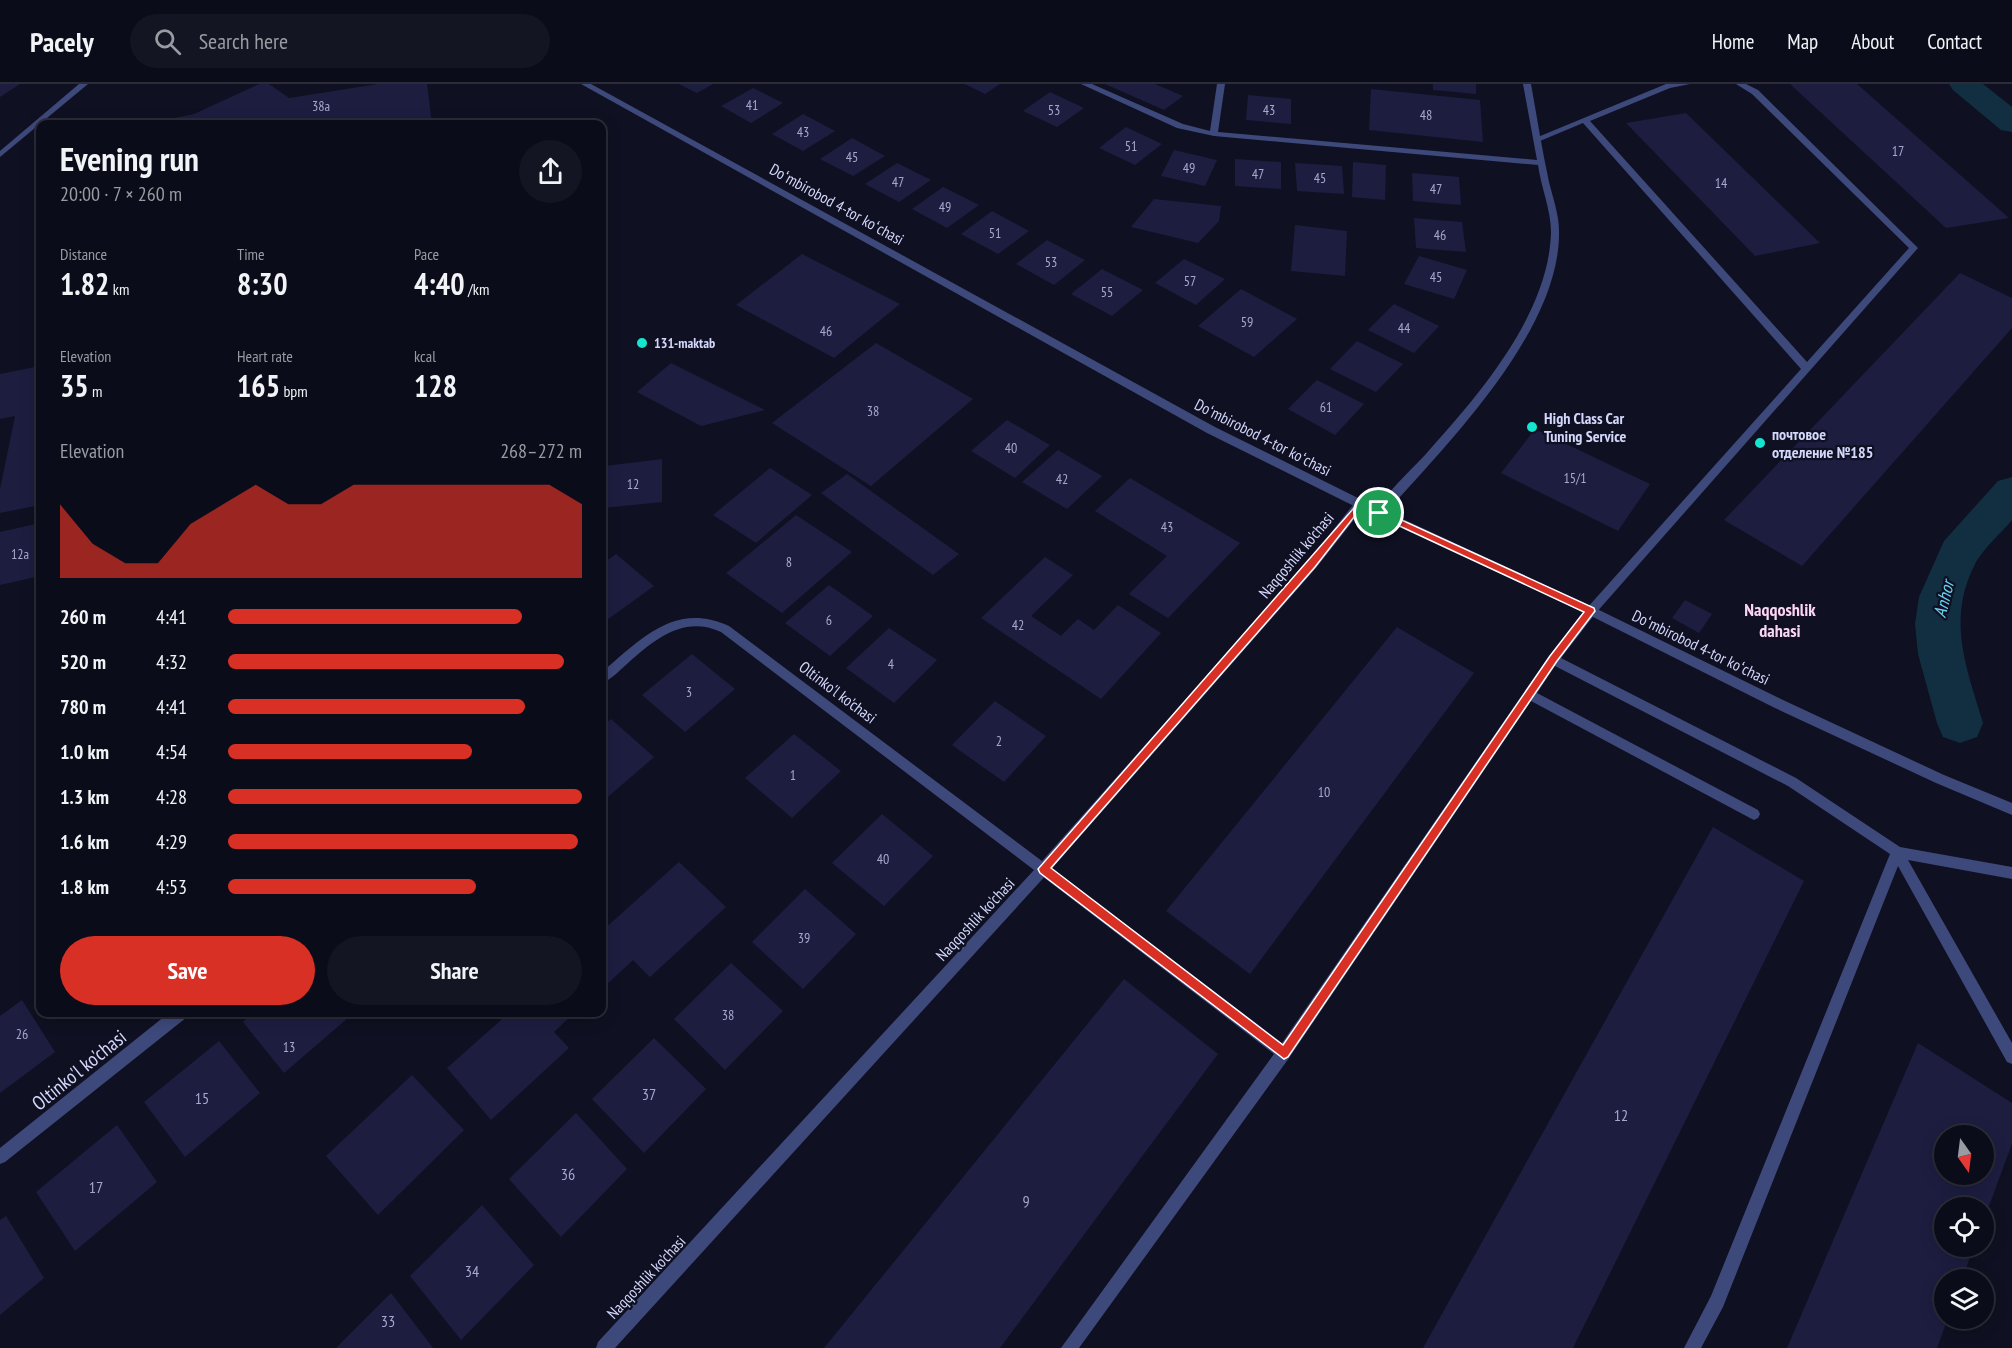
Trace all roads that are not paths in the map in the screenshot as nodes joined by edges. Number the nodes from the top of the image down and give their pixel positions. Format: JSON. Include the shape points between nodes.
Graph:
{"nodes":[{"id":1,"x":84,"y":84,"type":"edge"},
{"id":2,"x":585,"y":84,"type":"edge"},
{"id":3,"x":1085,"y":84,"type":"edge"},
{"id":4,"x":1221,"y":84,"type":"edge"},
{"id":5,"x":1527,"y":84,"type":"edge"},
{"id":6,"x":1686,"y":84,"type":"edge"},
{"id":7,"x":1740,"y":84,"type":"edge"},
{"id":8,"x":41,"y":120,"type":"edge"},
{"id":9,"x":1585,"y":120,"type":"junction"},
{"id":10,"x":36,"y":125,"type":"edge"},
{"id":11,"x":1214,"y":134,"type":"junction"},
{"id":12,"x":1537,"y":139,"type":"junction"},
{"id":13,"x":0,"y":155,"type":"edge"},
{"id":14,"x":1542,"y":163,"type":"junction"},
{"id":15,"x":1807,"y":369,"type":"junction"},
{"id":16,"x":1360,"y":504,"type":"junction"},
{"id":17,"x":1379,"y":513,"type":"junction"},
{"id":18,"x":1590,"y":611,"type":"junction"},
{"id":19,"x":1554,"y":659,"type":"junction"},
{"id":20,"x":606,"y":675,"type":"edge"},
{"id":21,"x":1530,"y":695,"type":"junction"},
{"id":22,"x":2012,"y":809,"type":"edge"},
{"id":23,"x":1755,"y":814,"type":"dead end"},
{"id":24,"x":1897,"y":852,"type":"junction"},
{"id":25,"x":1043,"y":869,"type":"junction"},
{"id":26,"x":2012,"y":873,"type":"edge"},
{"id":27,"x":176,"y":1017,"type":"edge"},
{"id":28,"x":1284,"y":1053,"type":"junction"},
{"id":29,"x":2012,"y":1057,"type":"edge"},
{"id":30,"x":0,"y":1157,"type":"edge"},
{"id":31,"x":604,"y":1348,"type":"edge"},
{"id":32,"x":1069,"y":1348,"type":"edge"},
{"id":33,"x":1692,"y":1348,"type":"edge"}],
"edges":[{"from":1,"to":8,"type":"street"},
{"from":2,"to":16,"type":"street","name":"Doʻmbirobod 4-tor koʻchasi","via":[[1211,430]]},
{"from":3,"to":11,"type":"street","via":[[1180,126]]},
{"from":4,"to":11,"type":"street"},
{"from":5,"to":12,"type":"street"},
{"from":6,"to":9,"type":"street","via":[[1669,86]]},
{"from":7,"to":15,"type":"street","via":[[1755,92],[1914,248]]},
{"from":9,"to":12,"type":"street"},
{"from":9,"to":15,"type":"street"},
{"from":10,"to":13,"type":"street"},
{"from":11,"to":14,"type":"street"},
{"from":12,"to":14,"type":"street"},
{"from":14,"to":17,"type":"street","via":[[1555,232],[1553,266],[1542,296],[1479,400]]},
{"from":15,"to":18,"type":"street"},
{"from":16,"to":17,"type":"street","name":"Doʻmbirobod 4-tor koʻchasi"},
{"from":16,"to":25,"type":"street","name":"Naqqoshlik ko'chasi","via":[[1304,574]]},
{"from":17,"to":18,"type":"street","name":"Doʻmbirobod 4-tor koʻchasi"},
{"from":18,"to":19,"type":"street"},
{"from":18,"to":22,"type":"street","name":"Doʻmbirobod 4-tor koʻchasi","via":[[1779,704]]},
{"from":19,"to":21,"type":"street"},
{"from":19,"to":24,"type":"street","via":[[1792,782]]},
{"from":20,"to":25,"type":"street","name":"Oltinko'l ko'chasi","via":[[669,628],[690,621],[708,622],[725,630]]},
{"from":21,"to":23,"type":"street"},
{"from":21,"to":28,"type":"street"},
{"from":24,"to":26,"type":"street"},
{"from":24,"to":29,"type":"street"},
{"from":24,"to":33,"type":"street","via":[[1717,1301]]},
{"from":25,"to":28,"type":"street","name":"Oltinko'l ko'chasi"},
{"from":25,"to":31,"type":"street","name":"Naqqoshlik ko'chasi"},
{"from":27,"to":30,"type":"street","name":"Oltinko'l ko'chasi"},
{"from":28,"to":32,"type":"street"}]}
